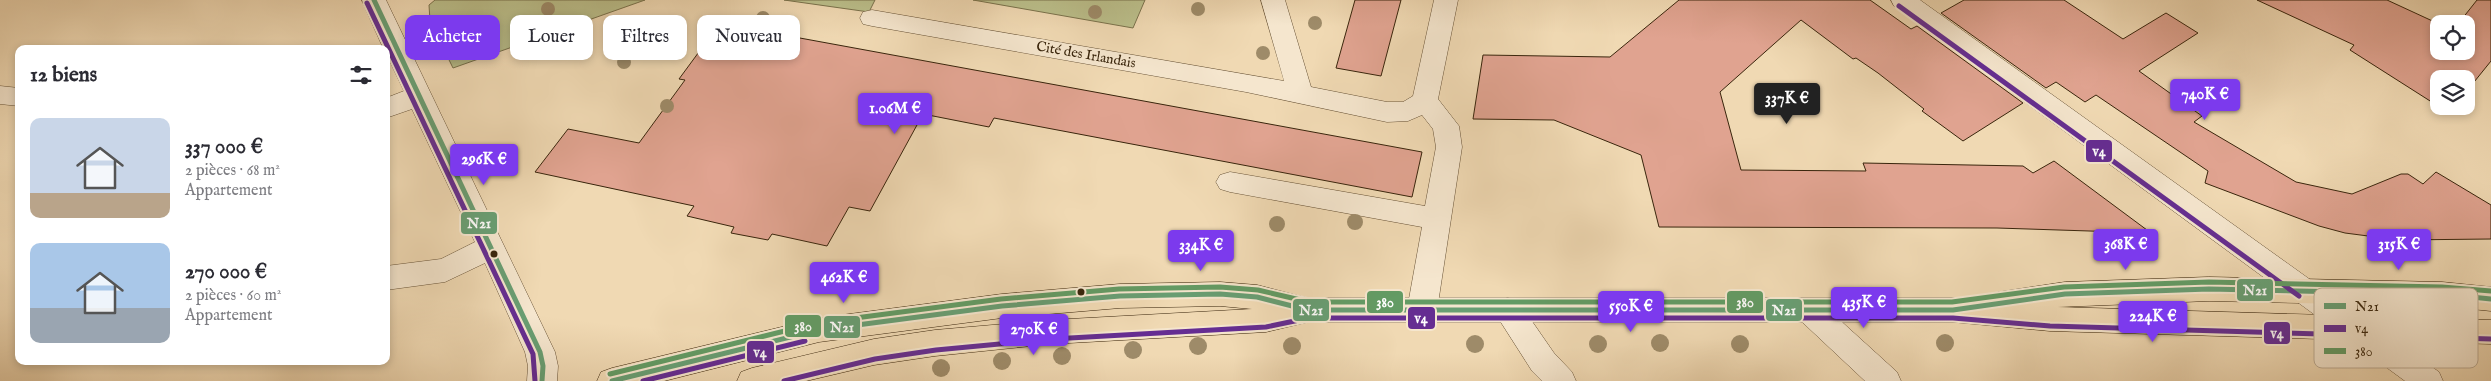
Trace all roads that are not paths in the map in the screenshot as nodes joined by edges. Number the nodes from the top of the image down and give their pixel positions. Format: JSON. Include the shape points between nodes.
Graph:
{"nodes":[{"id":1,"x":374,"y":0,"type":"edge"},
{"id":2,"x":1274,"y":0,"type":"edge"},
{"id":3,"x":1446,"y":0,"type":"edge"},
{"id":4,"x":1903,"y":0,"type":"edge"},
{"id":5,"x":872,"y":18,"type":"dead end"},
{"id":6,"x":1300,"y":93,"type":"junction"},
{"id":7,"x":0,"y":95,"type":"edge"},
{"id":8,"x":418,"y":96,"type":"junction"},
{"id":9,"x":15,"y":97,"type":"edge"},
{"id":10,"x":1425,"y":101,"type":"junction"},
{"id":11,"x":390,"y":107,"type":"edge"},
{"id":12,"x":1230,"y":182,"type":"dead end"},
{"id":13,"x":1437,"y":219,"type":"junction"},
{"id":14,"x":492,"y":247,"type":"junction"},
{"id":15,"x":390,"y":277,"type":"edge"},
{"id":16,"x":2303,"y":290,"type":"junction"},
{"id":17,"x":2314,"y":290,"type":"edge"},
{"id":18,"x":2314,"y":298,"type":"edge"},
{"id":19,"x":2478,"y":298,"type":"edge"},
{"id":20,"x":2491,"y":299,"type":"edge"},
{"id":21,"x":1308,"y":310,"type":"junction"},
{"id":22,"x":1422,"y":310,"type":"junction"},
{"id":23,"x":1508,"y":310,"type":"junction"},
{"id":24,"x":1953,"y":310,"type":"junction"},
{"id":25,"x":1810,"y":311,"type":"junction"},
{"id":26,"x":2314,"y":327,"type":"edge"},
{"id":27,"x":2478,"y":332,"type":"edge"},
{"id":28,"x":2491,"y":332,"type":"edge"},
{"id":29,"x":2410,"y":368,"type":"edge"},
{"id":30,"x":542,"y":381,"type":"edge"},
{"id":31,"x":612,"y":381,"type":"edge"},
{"id":32,"x":752,"y":381,"type":"edge"},
{"id":33,"x":1561,"y":381,"type":"edge"},
{"id":34,"x":1886,"y":381,"type":"edge"},
{"id":35,"x":2428,"y":381,"type":"edge"}],
"edges":[{"from":1,"to":8,"type":"street"},
{"from":2,"to":6,"type":"street"},
{"from":3,"to":10,"type":"street"},
{"from":4,"to":16,"type":"street"},
{"from":5,"to":6,"type":"street","name":"Cité des Irlandais"},
{"from":6,"to":10,"type":"street","name":"Cité des Irlandais","via":[[1387,112],[1408,111]]},
{"from":7,"to":9,"type":"street"},
{"from":8,"to":11,"type":"street"},
{"from":8,"to":14,"type":"street"},
{"from":10,"to":13,"type":"street","via":[[1446,126],[1449,147]]},
{"from":12,"to":13,"type":"street"},
{"from":13,"to":22,"type":"street"},
{"from":14,"to":15,"type":"street","via":[[445,270]]},
{"from":14,"to":30,"type":"street","via":[[540,352]]},
{"from":16,"to":17,"type":"main road"},
{"from":16,"to":18,"type":"street"},
{"from":16,"to":24,"type":"main road","via":[[2209,289],[2065,294]]},
{"from":19,"to":20,"type":"main road"},
{"from":21,"to":22,"type":"main road"},
{"from":21,"to":31,"type":"main road","via":[[1257,297],[1220,294],[1120,296],[1002,306],[819,330]]},
{"from":21,"to":32,"type":"main road","via":[[1266,320],[935,342],[874,352]]},
{"from":22,"to":23,"type":"main road"},
{"from":23,"to":25,"type":"main road"},
{"from":23,"to":33,"type":"street"},
{"from":24,"to":25,"type":"main road"},
{"from":24,"to":26,"type":"main road","via":[[2050,319]]},
{"from":25,"to":34,"type":"street"},
{"from":27,"to":28,"type":"main road"},
{"from":29,"to":35,"type":"street"}]}
